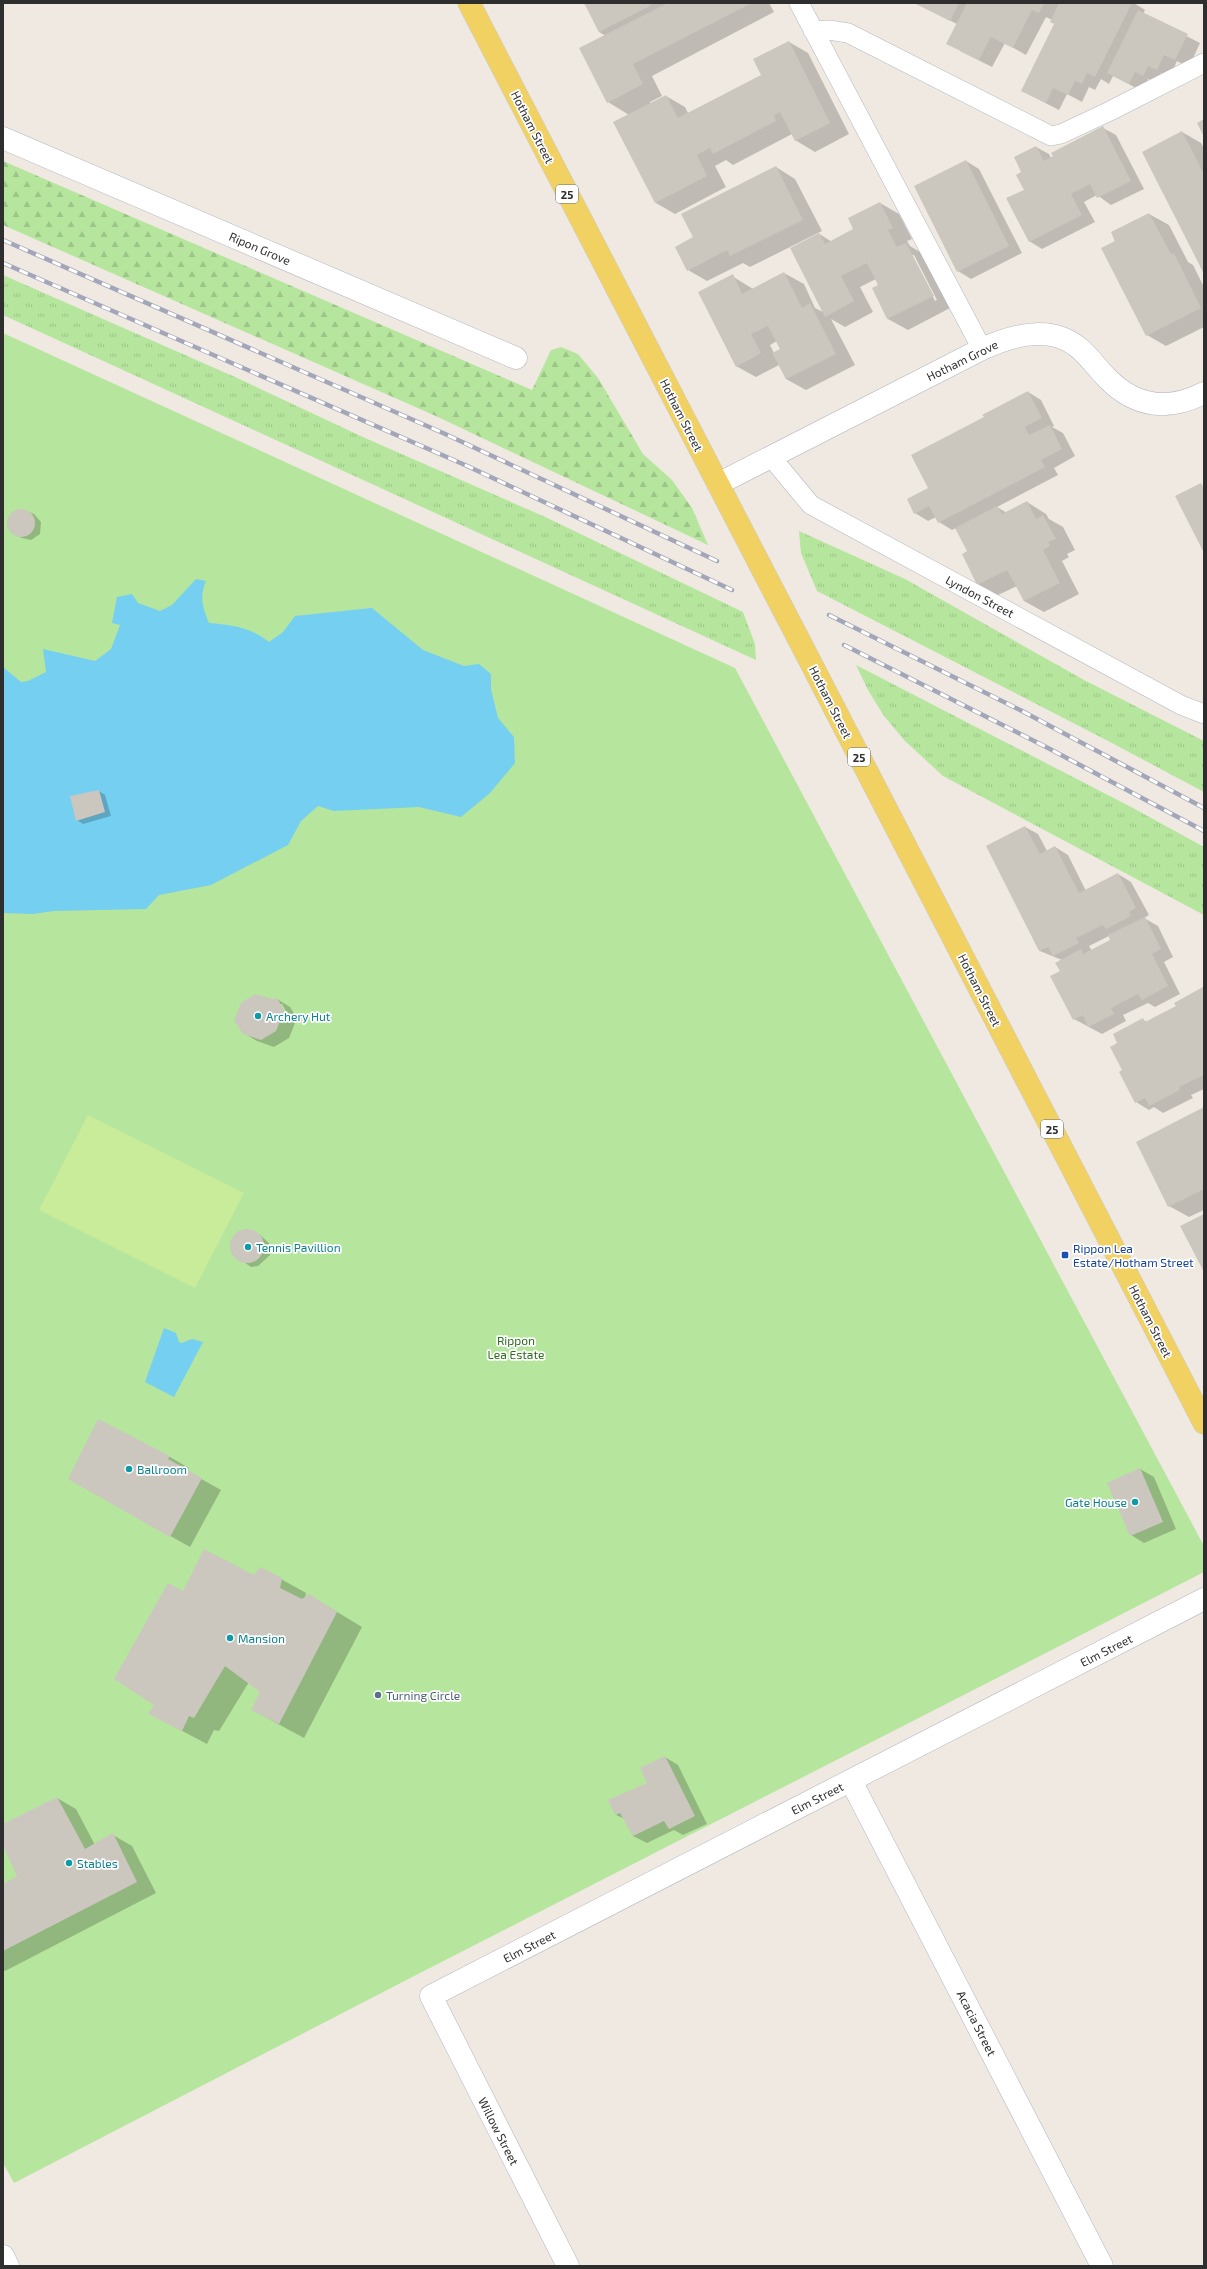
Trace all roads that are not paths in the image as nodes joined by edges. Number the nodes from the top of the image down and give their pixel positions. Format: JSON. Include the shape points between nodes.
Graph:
{"nodes":[{"id":1,"x":469,"y":3,"type":"edge"},
{"id":2,"x":799,"y":3,"type":"edge"},
{"id":3,"x":813,"y":31,"type":"junction"},
{"id":4,"x":1204,"y":63,"type":"edge"},
{"id":5,"x":3,"y":138,"type":"edge"},
{"id":6,"x":982,"y":349,"type":"junction"},
{"id":7,"x":516,"y":358,"type":"dead end"},
{"id":8,"x":1204,"y":393,"type":"edge"},
{"id":9,"x":771,"y":458,"type":"junction"},
{"id":10,"x":718,"y":484,"type":"junction"},
{"id":11,"x":1204,"y":714,"type":"edge"},
{"id":12,"x":1204,"y":1423,"type":"edge"},
{"id":13,"x":1204,"y":1599,"type":"edge"},
{"id":14,"x":851,"y":1781,"type":"junction"},
{"id":15,"x":431,"y":1996,"type":"joint"},
{"id":16,"x":3,"y":2256,"type":"edge"},
{"id":17,"x":8,"y":2266,"type":"edge"},
{"id":18,"x":568,"y":2266,"type":"edge"},
{"id":19,"x":1102,"y":2266,"type":"edge"}],
"edges":[{"from":1,"to":10,"type":"main road","name":"Hotham Street","number":"25"},
{"from":2,"to":3,"type":"lane"},
{"from":3,"to":4,"type":"lane","via":[[848,33],[1051,136],[1061,134],[1110,111]]},
{"from":3,"to":6,"type":"lane"},
{"from":5,"to":7,"type":"street","name":"Ripon Grove"},
{"from":6,"to":8,"type":"street","name":"Hotham Grove","via":[[1005,339],[1023,335],[1050,335],[1075,344],[1111,382],[1141,400],[1172,405]]},
{"from":6,"to":9,"type":"street","name":"Hotham Grove"},
{"from":9,"to":10,"type":"street","name":"Hotham Grove"},
{"from":9,"to":11,"type":"lane","name":"Lyndon Street","via":[[811,505],[1181,705]]},
{"from":10,"to":12,"type":"main road","name":"Hotham Street","number":"25","bridge":true},
{"from":13,"to":14,"type":"street","name":"Elm Street"},
{"from":14,"to":15,"type":"street","name":"Elm Street"},
{"from":14,"to":19,"type":"street","name":"Acacia Street"},
{"from":15,"to":18,"type":"street","name":"Willow Street"},
{"from":16,"to":17,"type":"street"}]}
